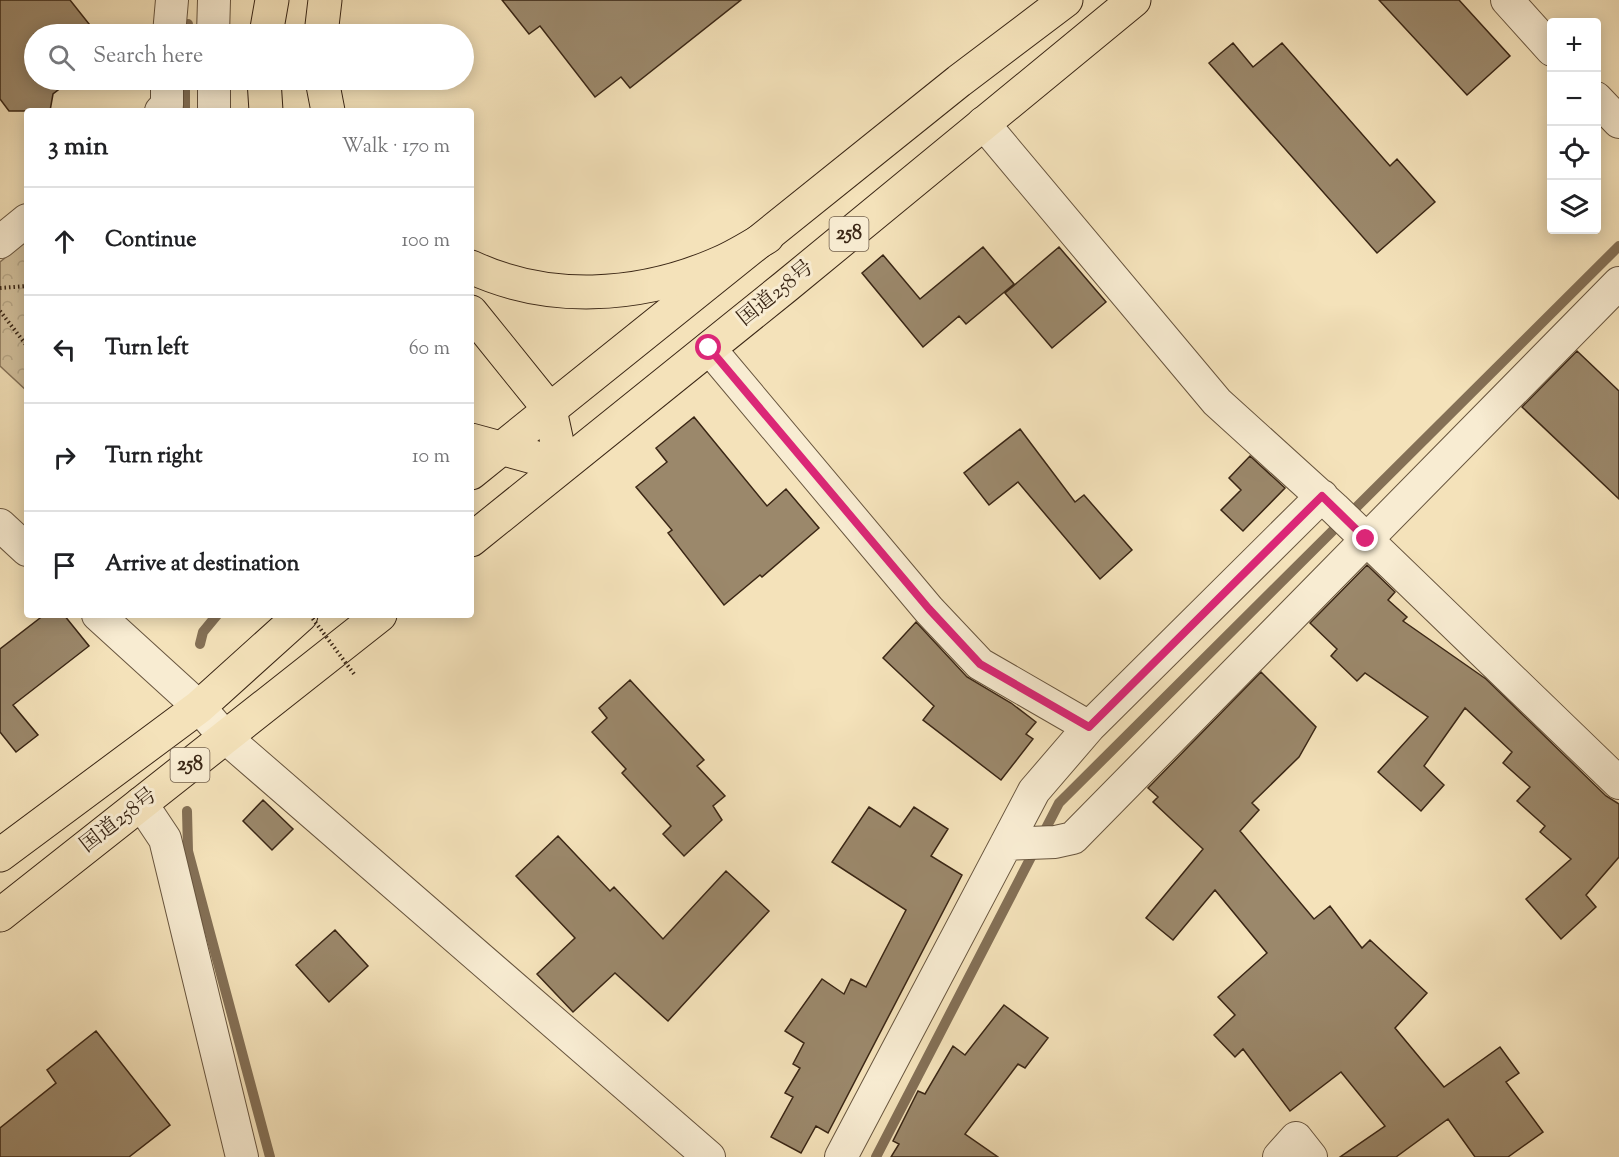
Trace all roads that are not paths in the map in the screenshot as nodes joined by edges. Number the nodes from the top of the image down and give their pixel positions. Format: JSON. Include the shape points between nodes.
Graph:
{"nodes":[{"id":1,"x":172,"y":0,"type":"edge"},
{"id":2,"x":272,"y":0,"type":"edge"},
{"id":3,"x":325,"y":0,"type":"edge"},
{"id":4,"x":1066,"y":0,"type":"edge"},
{"id":5,"x":1134,"y":0,"type":"edge"},
{"id":6,"x":1507,"y":0,"type":"edge"},
{"id":7,"x":207,"y":1,"type":"edge"},
{"id":8,"x":170,"y":24,"type":"edge"},
{"id":9,"x":211,"y":24,"type":"edge"},
{"id":10,"x":268,"y":24,"type":"edge"},
{"id":11,"x":322,"y":24,"type":"edge"},
{"id":12,"x":1547,"y":45,"type":"edge"},
{"id":13,"x":167,"y":90,"type":"edge"},
{"id":14,"x":214,"y":90,"type":"edge"},
{"id":15,"x":265,"y":90,"type":"edge"},
{"id":16,"x":324,"y":90,"type":"edge"},
{"id":17,"x":1601,"y":103,"type":"edge"},
{"id":18,"x":164,"y":108,"type":"edge"},
{"id":19,"x":214,"y":108,"type":"edge"},
{"id":20,"x":266,"y":108,"type":"edge"},
{"id":21,"x":327,"y":108,"type":"edge"},
{"id":22,"x":1619,"y":122,"type":"edge"},
{"id":23,"x":983,"y":123,"type":"junction"},
{"id":24,"x":24,"y":222,"type":"edge"},
{"id":25,"x":767,"y":237,"type":"junction"},
{"id":26,"x":0,"y":242,"type":"edge"},
{"id":27,"x":474,"y":268,"type":"edge"},
{"id":28,"x":1619,"y":283,"type":"edge"},
{"id":29,"x":474,"y":316,"type":"edge"},
{"id":30,"x":709,"y":348,"type":"junction"},
{"id":31,"x":550,"y":410,"type":"junction"},
{"id":32,"x":486,"y":444,"type":"edge"},
{"id":33,"x":562,"y":465,"type":"junction"},
{"id":34,"x":474,"y":467,"type":"edge"},
{"id":35,"x":1344,"y":518,"type":"junction"},
{"id":36,"x":0,"y":525,"type":"edge"},
{"id":37,"x":474,"y":538,"type":"edge"},
{"id":38,"x":24,"y":547,"type":"edge"},
{"id":39,"x":101,"y":618,"type":"edge"},
{"id":40,"x":299,"y":618,"type":"edge"},
{"id":41,"x":376,"y":618,"type":"edge"},
{"id":42,"x":199,"y":707,"type":"junction"},
{"id":43,"x":1089,"y":727,"type":"junction"},
{"id":44,"x":225,"y":737,"type":"junction"},
{"id":45,"x":1619,"y":783,"type":"edge"},
{"id":46,"x":141,"y":803,"type":"junction"},
{"id":47,"x":1014,"y":843,"type":"junction"},
{"id":48,"x":0,"y":855,"type":"edge"},
{"id":49,"x":0,"y":915,"type":"edge"},
{"id":50,"x":242,"y":1157,"type":"edge"},
{"id":51,"x":709,"y":1157,"type":"edge"},
{"id":52,"x":841,"y":1157,"type":"edge"},
{"id":53,"x":1279,"y":1157,"type":"edge"},
{"id":54,"x":1311,"y":1157,"type":"edge"}],
"edges":[{"from":1,"to":8,"type":"street"},
{"from":2,"to":10,"type":"highway"},
{"from":3,"to":11,"type":"highway"},
{"from":4,"to":25,"type":"highway","number":"258"},
{"from":5,"to":23,"type":"highway","name":"国道258号","number":"258"},
{"from":6,"to":12,"type":"street"},
{"from":7,"to":9,"type":"street"},
{"from":13,"to":18,"type":"street"},
{"from":14,"to":19,"type":"street"},
{"from":15,"to":20,"type":"highway"},
{"from":16,"to":21,"type":"highway"},
{"from":17,"to":22,"type":"street"},
{"from":23,"to":30,"type":"highway","name":"国道258号","number":"258"},
{"from":23,"to":35,"type":"street","via":[[1217,402]]},
{"from":24,"to":26,"type":"street"},
{"from":25,"to":27,"type":"highway","via":[[715,265],[668,281],[620,291],[575,293],[530,287]]},
{"from":25,"to":31,"type":"highway","number":"258"},
{"from":28,"to":35,"type":"street"},
{"from":29,"to":31,"type":"highway"},
{"from":30,"to":33,"type":"highway","name":"国道258号","number":"258"},
{"from":30,"to":43,"type":"street","via":[[980,664]]},
{"from":31,"to":32,"type":"highway","number":"258"},
{"from":31,"to":33,"type":"highway"},
{"from":32,"to":33,"type":"highway"},
{"from":32,"to":34,"type":"highway","number":"258"},
{"from":33,"to":37,"type":"highway","name":"国道258号","number":"258"},
{"from":35,"to":43,"type":"street"},
{"from":35,"to":45,"type":"street"},
{"from":35,"to":47,"type":"street","via":[[1073,838]]},
{"from":36,"to":38,"type":"street"},
{"from":39,"to":42,"type":"street"},
{"from":40,"to":42,"type":"highway","name":"国道258号","number":"258"},
{"from":41,"to":44,"type":"highway","name":"国道258号","number":"258"},
{"from":42,"to":44,"type":"street"},
{"from":42,"to":48,"type":"highway","name":"国道258号","number":"258"},
{"from":43,"to":47,"type":"street","via":[[1034,792]]},
{"from":44,"to":46,"type":"highway","name":"国道258号","number":"258"},
{"from":44,"to":51,"type":"street"},
{"from":46,"to":49,"type":"highway","name":"国道258号","number":"258"},
{"from":46,"to":50,"type":"street","via":[[165,838]]},
{"from":47,"to":52,"type":"street"},
{"from":53,"to":54,"type":"street","via":[[1296,1138]]}]}
